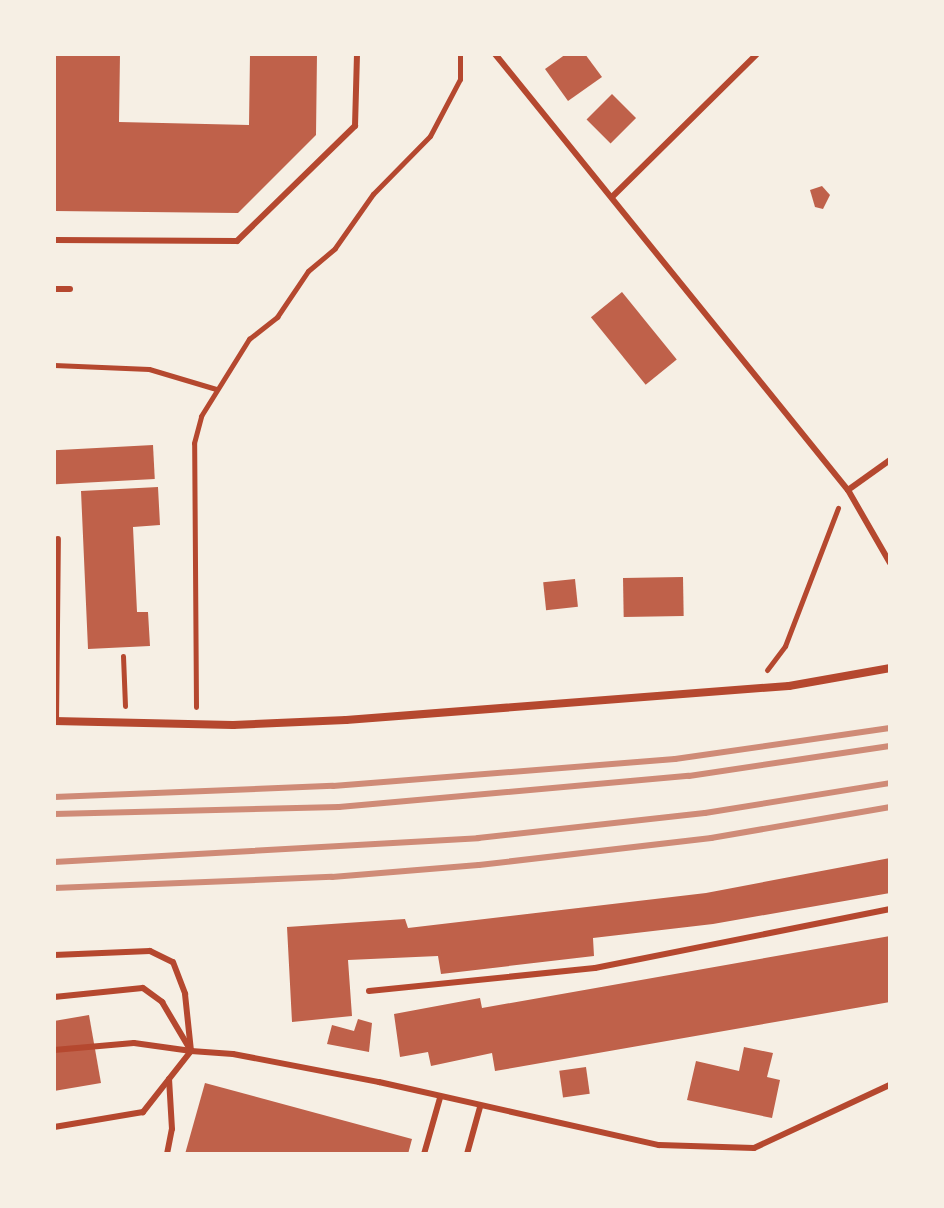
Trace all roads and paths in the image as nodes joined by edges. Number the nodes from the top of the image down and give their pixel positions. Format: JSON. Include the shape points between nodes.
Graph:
{"nodes":[{"id":1,"x":357,"y":54,"type":"edge"},
{"id":2,"x":460,"y":54,"type":"edge"},
{"id":3,"x":495,"y":54,"type":"edge"},
{"id":4,"x":757,"y":54,"type":"edge"},
{"id":5,"x":613,"y":196,"type":"junction"},
{"id":6,"x":54,"y":240,"type":"edge"},
{"id":7,"x":54,"y":289,"type":"edge"},
{"id":8,"x":70,"y":289,"type":"dead end"},
{"id":9,"x":54,"y":365,"type":"edge"},
{"id":10,"x":216,"y":389,"type":"junction"},
{"id":11,"x":890,"y":460,"type":"edge"},
{"id":12,"x":848,"y":490,"type":"junction"},
{"id":13,"x":58,"y":539,"type":"dead end"},
{"id":14,"x":890,"y":563,"type":"edge"},
{"id":15,"x":123,"y":656,"type":"dead end"},
{"id":16,"x":890,"y":668,"type":"edge"},
{"id":17,"x":764,"y":674,"type":"dead end"},
{"id":18,"x":125,"y":707,"type":"dead end"},
{"id":19,"x":196,"y":707,"type":"dead end"},
{"id":20,"x":55,"y":721,"type":"edge"},
{"id":21,"x":890,"y":909,"type":"edge"},
{"id":22,"x":54,"y":955,"type":"edge"},
{"id":23,"x":369,"y":991,"type":"dead end"},
{"id":24,"x":54,"y":997,"type":"edge"},
{"id":25,"x":54,"y":1050,"type":"edge"},
{"id":26,"x":191,"y":1051,"type":"junction"},
{"id":27,"x":169,"y":1079,"type":"junction"},
{"id":28,"x":890,"y":1085,"type":"edge"},
{"id":29,"x":440,"y":1098,"type":"junction"},
{"id":30,"x":480,"y":1107,"type":"junction"},
{"id":31,"x":54,"y":1127,"type":"edge"},
{"id":32,"x":663,"y":1145,"type":"junction"},
{"id":33,"x":167,"y":1154,"type":"edge"},
{"id":34,"x":424,"y":1154,"type":"edge"},
{"id":35,"x":467,"y":1154,"type":"edge"},
{"id":36,"x":661,"y":1154,"type":"edge"}],
"edges":[{"from":1,"to":6,"type":"lane","via":[[355,126],[237,241]]},
{"from":2,"to":10,"type":"path","via":[[460,79],[430,136],[373,194],[277,317],[249,339]]},
{"from":3,"to":5,"type":"lane"},
{"from":4,"to":5,"type":"lane"},
{"from":5,"to":12,"type":"lane"},
{"from":7,"to":8,"type":"lane"},
{"from":9,"to":10,"type":"path","via":[[149,369]]},
{"from":10,"to":19,"type":"path","via":[[194,443]]},
{"from":11,"to":12,"type":"lane"},
{"from":12,"to":14,"type":"lane"},
{"from":12,"to":17,"type":"path","via":[[785,646]]},
{"from":13,"to":20,"type":"lane"},
{"from":15,"to":18,"type":"path"},
{"from":16,"to":20,"type":"street","via":[[789,686],[346,720],[233,725]]},
{"from":21,"to":23,"type":"lane","via":[[595,968]]},
{"from":22,"to":26,"type":"lane","via":[[150,951],[173,962],[185,994]]},
{"from":24,"to":26,"type":"lane","via":[[143,988],[162,1002]]},
{"from":25,"to":26,"type":"lane","via":[[134,1043]]},
{"from":26,"to":27,"type":"lane"},
{"from":26,"to":29,"type":"lane","via":[[233,1054]]},
{"from":27,"to":31,"type":"lane","via":[[143,1112]]},
{"from":27,"to":33,"type":"lane","via":[[172,1129]]},
{"from":28,"to":32,"type":"lane","via":[[754,1148]]},
{"from":29,"to":30,"type":"lane"},
{"from":29,"to":34,"type":"lane"},
{"from":30,"to":32,"type":"lane"},
{"from":30,"to":35,"type":"lane"},
{"from":32,"to":36,"type":"lane"}]}
